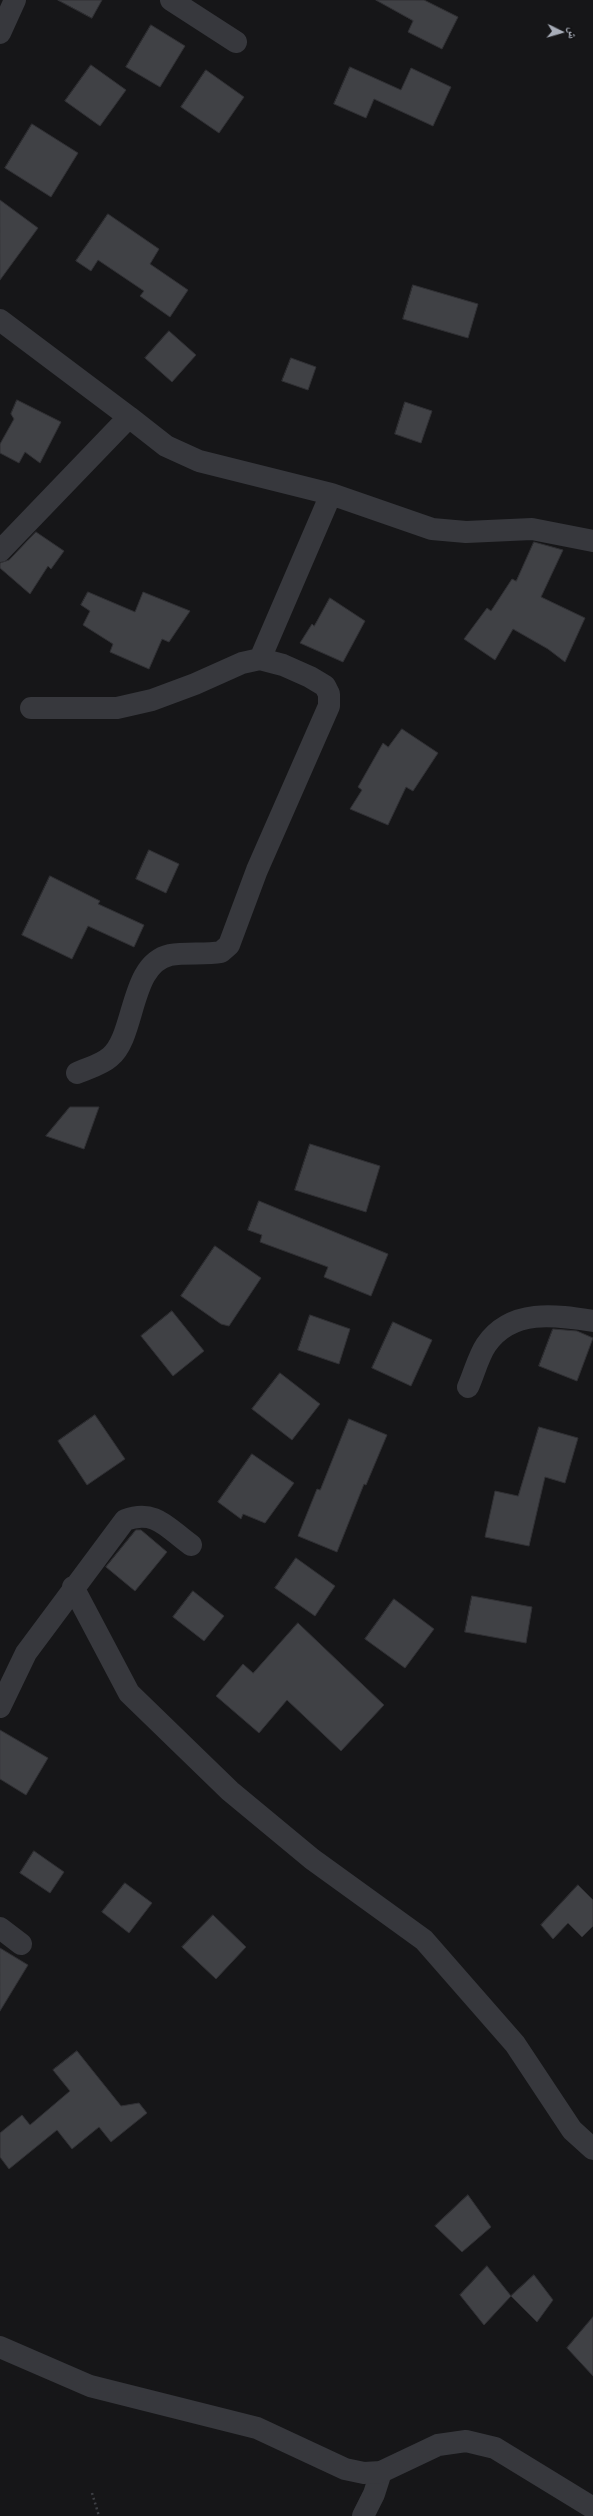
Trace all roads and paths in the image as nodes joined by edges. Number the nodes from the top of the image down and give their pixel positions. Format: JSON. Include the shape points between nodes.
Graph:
{"nodes":[{"id":1,"x":15,"y":0,"type":"edge"},
{"id":2,"x":171,"y":0,"type":"edge"},
{"id":3,"x":0,"y":33,"type":"edge"},
{"id":4,"x":236,"y":42,"type":"dead end"},
{"id":5,"x":0,"y":320,"type":"edge"},
{"id":6,"x":128,"y":417,"type":"junction"},
{"id":7,"x":331,"y":494,"type":"junction"},
{"id":8,"x":593,"y":541,"type":"edge"},
{"id":9,"x":0,"y":551,"type":"edge"},
{"id":10,"x":260,"y":659,"type":"junction"},
{"id":11,"x":31,"y":708,"type":"dead end"},
{"id":12,"x":77,"y":1073,"type":"dead end"},
{"id":13,"x":593,"y":1321,"type":"edge"},
{"id":14,"x":468,"y":1387,"type":"dead end"},
{"id":15,"x":191,"y":1545,"type":"dead end"},
{"id":16,"x":73,"y":1587,"type":"junction"},
{"id":17,"x":0,"y":1707,"type":"edge"},
{"id":18,"x":0,"y":1928,"type":"edge"},
{"id":19,"x":21,"y":1944,"type":"dead end"},
{"id":20,"x":593,"y":2149,"type":"edge"},
{"id":21,"x":0,"y":2347,"type":"edge"},
{"id":22,"x":381,"y":2472,"type":"junction"},
{"id":23,"x":92,"y":2493,"type":"dead end"},
{"id":24,"x":593,"y":2508,"type":"edge"},
{"id":25,"x":99,"y":2516,"type":"edge"},
{"id":26,"x":363,"y":2516,"type":"edge"}],
"edges":[{"from":1,"to":3,"type":"street"},
{"from":2,"to":4,"type":"street"},
{"from":5,"to":6,"type":"street"},
{"from":6,"to":7,"type":"street","via":[[166,446],[199,461],[284,480]]},
{"from":6,"to":9,"type":"street"},
{"from":7,"to":8,"type":"street","via":[[432,529],[466,532],[532,529]]},
{"from":7,"to":10,"type":"street"},
{"from":10,"to":11,"type":"street","via":[[242,663],[152,700],[117,708]]},
{"from":10,"to":12,"type":"street","via":[[283,665],[325,686],[329,694],[329,706],[257,870],[229,944],[221,952],[169,955],[155,963],[141,981],[124,1030],[111,1056]]},
{"from":13,"to":14,"type":"street","via":[[550,1314],[509,1323],[486,1344]]},
{"from":15,"to":16,"type":"street","via":[[153,1517],[139,1515],[125,1520]]},
{"from":16,"to":17,"type":"street","via":[[26,1653]]},
{"from":16,"to":20,"type":"street","via":[[129,1693],[236,1796],[312,1859],[424,1940],[515,2044],[572,2130]]},
{"from":18,"to":19,"type":"street"},
{"from":21,"to":22,"type":"street","via":[[90,2386],[257,2428],[345,2469],[364,2474]]},
{"from":22,"to":24,"type":"street","via":[[438,2445],[466,2441],[495,2448]]},
{"from":22,"to":26,"type":"street"},
{"from":23,"to":25,"type":"path"}]}
